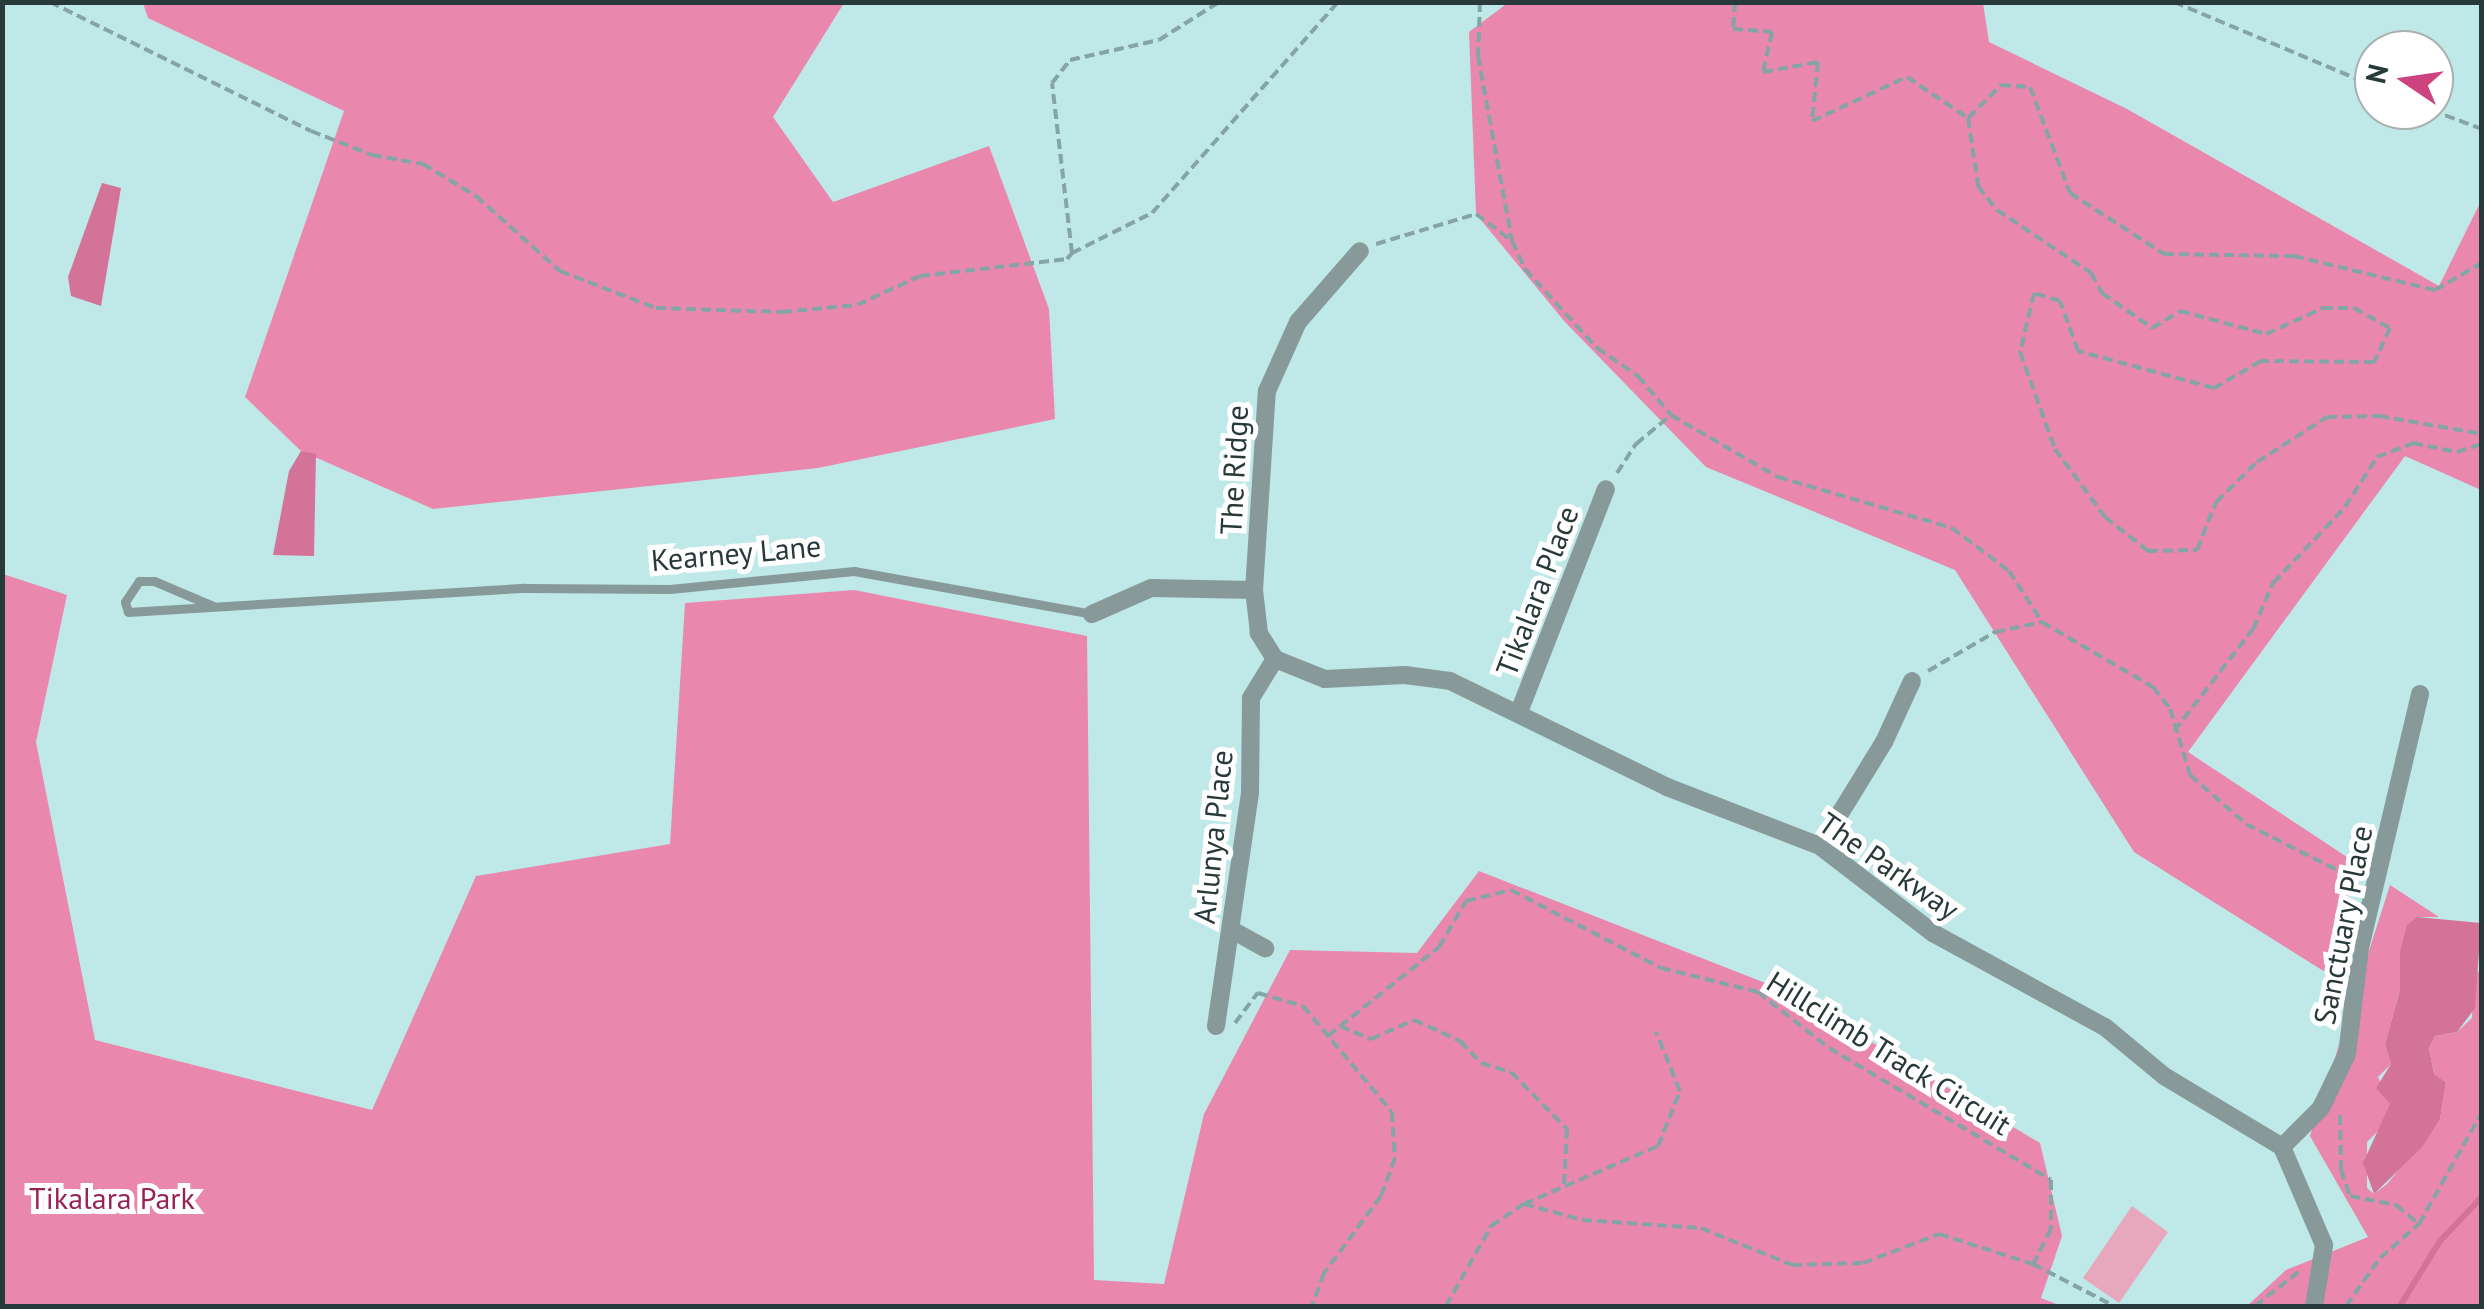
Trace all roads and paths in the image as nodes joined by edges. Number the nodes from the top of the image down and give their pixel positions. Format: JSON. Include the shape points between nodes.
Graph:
{"nodes":[{"id":1,"x":50,"y":2,"type":"edge"},
{"id":2,"x":1219,"y":2,"type":"edge"},
{"id":3,"x":1338,"y":2,"type":"edge"},
{"id":4,"x":1480,"y":2,"type":"edge"},
{"id":5,"x":1735,"y":2,"type":"edge"},
{"id":6,"x":2174,"y":2,"type":"edge"},
{"id":7,"x":2354,"y":78,"type":"edge"},
{"id":8,"x":1968,"y":118,"type":"junction"},
{"id":9,"x":2454,"y":119,"type":"edge"},
{"id":10,"x":2482,"y":129,"type":"edge"},
{"id":11,"x":1512,"y":241,"type":"junction"},
{"id":12,"x":1360,"y":251,"type":"joint"},
{"id":13,"x":1072,"y":252,"type":"junction"},
{"id":14,"x":2482,"y":263,"type":"edge"},
{"id":15,"x":1672,"y":415,"type":"junction"},
{"id":16,"x":2482,"y":434,"type":"edge"},
{"id":17,"x":2482,"y":444,"type":"edge"},
{"id":18,"x":1606,"y":488,"type":"joint"},
{"id":19,"x":1254,"y":590,"type":"junction"},
{"id":20,"x":213,"y":606,"type":"junction"},
{"id":21,"x":1092,"y":614,"type":"joint"},
{"id":22,"x":2042,"y":622,"type":"junction"},
{"id":23,"x":1274,"y":659,"type":"junction"},
{"id":24,"x":1912,"y":681,"type":"joint"},
{"id":25,"x":2420,"y":694,"type":"dead end"},
{"id":26,"x":1519,"y":712,"type":"junction"},
{"id":27,"x":2174,"y":731,"type":"junction"},
{"id":28,"x":1820,"y":846,"type":"junction"},
{"id":29,"x":2378,"y":872,"type":"junction"},
{"id":30,"x":1232,"y":930,"type":"junction"},
{"id":31,"x":1265,"y":948,"type":"dead end"},
{"id":32,"x":1216,"y":1026,"type":"joint"},
{"id":33,"x":1340,"y":1026,"type":"junction"},
{"id":34,"x":1656,"y":1032,"type":"dead end"},
{"id":35,"x":1328,"y":1036,"type":"junction"},
{"id":36,"x":2332,"y":1083,"type":"junction"},
{"id":37,"x":2482,"y":1112,"type":"edge"},
{"id":38,"x":2282,"y":1148,"type":"junction"},
{"id":39,"x":1564,"y":1186,"type":"junction"},
{"id":40,"x":1524,"y":1204,"type":"junction"},
{"id":41,"x":2420,"y":1224,"type":"junction"},
{"id":42,"x":2324,"y":1251,"type":"junction"},
{"id":43,"x":2034,"y":1264,"type":"junction"},
{"id":44,"x":1312,"y":1306,"type":"edge"},
{"id":45,"x":1446,"y":1306,"type":"edge"},
{"id":46,"x":2114,"y":1306,"type":"edge"},
{"id":47,"x":2255,"y":1306,"type":"edge"},
{"id":48,"x":2314,"y":1306,"type":"edge"},
{"id":49,"x":2346,"y":1306,"type":"edge"}],
"edges":[{"from":1,"to":13,"type":"path","via":[[310,131],[372,155],[423,164],[476,196],[560,271],[656,308],[782,312],[857,305],[920,276]]},
{"from":2,"to":13,"type":"path","via":[[1159,40],[1070,60],[1052,82]]},
{"from":3,"to":13,"type":"path","via":[[1152,213]]},
{"from":4,"to":11,"type":"path","via":[[1478,56]]},
{"from":5,"to":8,"type":"path","via":[[1733,30],[1772,32],[1763,72],[1818,62],[1812,122],[1907,77]]},
{"from":6,"to":7,"type":"path"},
{"from":8,"to":14,"type":"path","via":[[2001,85],[2030,87],[2070,193],[2164,254],[2294,256],[2435,290]]},
{"from":8,"to":16,"type":"path","via":[[1978,186],[1998,210],[2090,273],[2102,293],[2152,328],[2180,311],[2266,334],[2322,308],[2354,308],[2390,328],[2374,362],[2262,361],[2214,388],[2078,351],[2060,301],[2034,293],[2020,352],[2055,448],[2105,517],[2148,552],[2197,550],[2216,502],[2256,462],[2327,418],[2379,416]]},
{"from":9,"to":10,"type":"path"},
{"from":11,"to":12,"type":"path","via":[[1476,214],[1425,224]]},
{"from":11,"to":15,"type":"path","via":[[1525,270]]},
{"from":12,"to":19,"type":"street","name":"The Ridge","via":[[1298,322],[1267,391]]},
{"from":15,"to":18,"type":"path","via":[[1636,444]]},
{"from":15,"to":22,"type":"path","via":[[1778,476],[1952,528],[2008,571]]},
{"from":17,"to":27,"type":"path","via":[[2456,452],[2414,443],[2377,456],[2344,508],[2273,583],[2253,629]]},
{"from":18,"to":26,"type":"street","name":"Tikalara Place"},
{"from":19,"to":21,"type":"street","name":"Kearney Lane","via":[[1151,588]]},
{"from":19,"to":23,"type":"street","name":"The Ridge","via":[[1259,633]]},
{"from":20,"to":20,"type":"lane","name":"Kearney Lane","via":[[154,581],[138,582],[125,602],[128,612]]},
{"from":20,"to":21,"type":"lane","name":"Kearney Lane","via":[[525,588],[670,589],[854,570]]},
{"from":22,"to":24,"type":"path","via":[[1995,632]]},
{"from":22,"to":27,"type":"path","via":[[2153,687],[2170,709]]},
{"from":23,"to":26,"type":"street","name":"The Parkway","via":[[1325,679],[1405,675],[1450,681]]},
{"from":23,"to":30,"type":"street","name":"Arlunya Place","via":[[1251,698],[1250,792]]},
{"from":24,"to":28,"type":"street","via":[[1884,742]]},
{"from":25,"to":29,"type":"street","name":"Sanctuary Place"},
{"from":26,"to":28,"type":"street","name":"The Parkway","via":[[1667,787]]},
{"from":27,"to":29,"type":"path","via":[[2190,775],[2246,824],[2350,876]]},
{"from":28,"to":38,"type":"street","name":"The Parkway","via":[[1934,933],[2105,1027],[2164,1076]]},
{"from":29,"to":36,"type":"street","name":"Sanctuary Place","via":[[2347,1054]]},
{"from":30,"to":31,"type":"street"},
{"from":30,"to":32,"type":"street","name":"Arlunya Place"},
{"from":32,"to":35,"type":"path","via":[[1234,1025],[1258,993],[1303,1006]]},
{"from":33,"to":35,"type":"path","name":"Hillclimb Track Circuit"},
{"from":33,"to":39,"type":"path","via":[[1370,1039],[1414,1020],[1460,1041],[1480,1062],[1510,1072],[1566,1128]]},
{"from":33,"to":43,"type":"path","name":"Hillclimb Track Circuit","via":[[1438,947],[1466,901],[1511,890],[1661,968],[1758,992],[1829,1048],[2051,1180],[2051,1229]]},
{"from":34,"to":39,"type":"path","via":[[1680,1091],[1658,1146]]},
{"from":35,"to":44,"type":"path","via":[[1392,1112],[1395,1158],[1382,1196],[1324,1272]]},
{"from":36,"to":38,"type":"street","name":"Sanctuary Place","via":[[2320,1108]]},
{"from":36,"to":41,"type":"path","via":[[2340,1092],[2340,1170],[2350,1196],[2396,1205]]},
{"from":37,"to":41,"type":"path"},
{"from":38,"to":42,"type":"street"},
{"from":39,"to":40,"type":"path"},
{"from":40,"to":43,"type":"path","via":[[1582,1220],[1701,1228],[1792,1266],[1863,1264],[1939,1234]]},
{"from":40,"to":45,"type":"path","via":[[1491,1226]]},
{"from":41,"to":49,"type":"path","via":[[2380,1258]]},
{"from":42,"to":47,"type":"path"},
{"from":42,"to":48,"type":"street"},
{"from":43,"to":46,"type":"path"}]}
